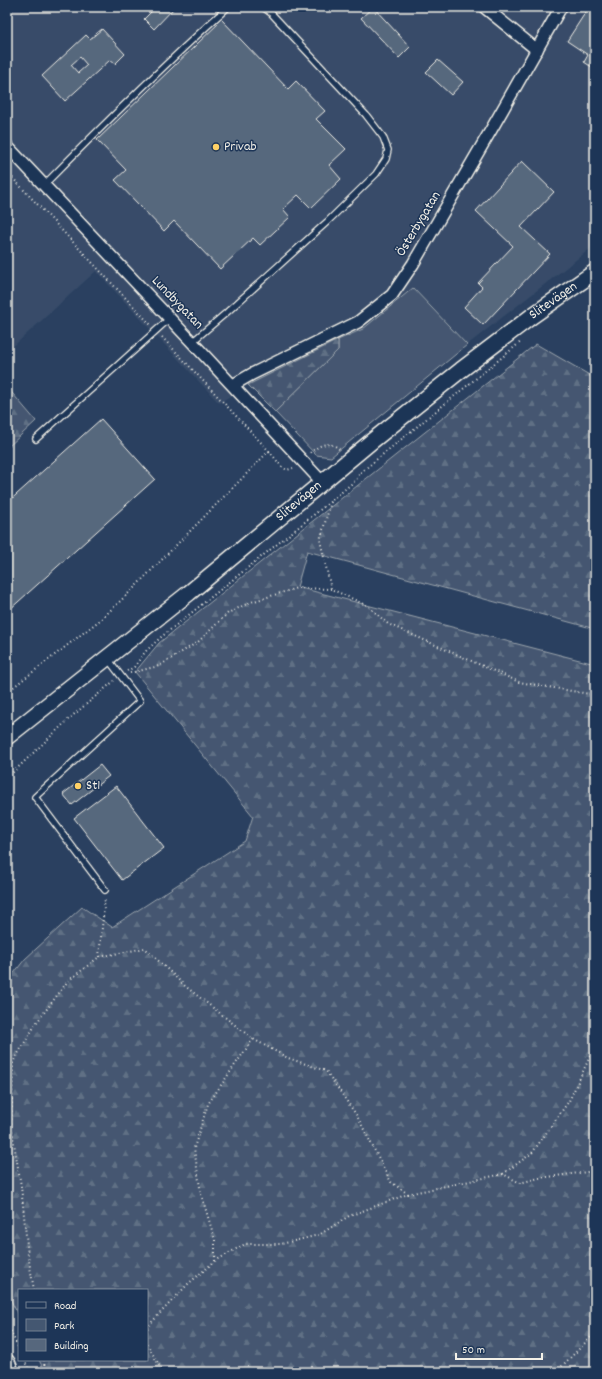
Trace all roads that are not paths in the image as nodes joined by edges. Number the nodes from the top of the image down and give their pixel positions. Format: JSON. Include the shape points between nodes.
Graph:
{"nodes":[{"id":1,"x":228,"y":7,"type":"edge"},
{"id":2,"x":263,"y":7,"type":"edge"},
{"id":3,"x":484,"y":7,"type":"edge"},
{"id":4,"x":561,"y":7,"type":"edge"},
{"id":5,"x":537,"y":50,"type":"junction"},
{"id":6,"x":7,"y":146,"type":"edge"},
{"id":7,"x":44,"y":185,"type":"junction"},
{"id":8,"x":595,"y":272,"type":"edge"},
{"id":9,"x":170,"y":318,"type":"junction"},
{"id":10,"x":192,"y":342,"type":"junction"},
{"id":11,"x":233,"y":385,"type":"junction"},
{"id":12,"x":36,"y":439,"type":"dead end"},
{"id":13,"x":323,"y":483,"type":"junction"},
{"id":14,"x":107,"y":659,"type":"junction"},
{"id":15,"x":7,"y":737,"type":"edge"},
{"id":16,"x":105,"y":890,"type":"road end"},
{"id":17,"x":7,"y":1362,"type":"edge"},
{"id":18,"x":11,"y":1372,"type":"edge"}],
"edges":[{"from":1,"to":7,"type":"lane"},
{"from":2,"to":10,"type":"lane","via":[[366,115],[384,137],[388,150],[386,159],[376,174],[292,254]]},
{"from":3,"to":5,"type":"street"},
{"from":4,"to":5,"type":"street","name":"Österbygatan"},
{"from":5,"to":11,"type":"street","name":"Österbygatan","via":[[417,257],[392,295],[358,322]]},
{"from":6,"to":7,"type":"street","name":"Lundbygatan"},
{"from":7,"to":9,"type":"street","name":"Lundbygatan"},
{"from":8,"to":13,"type":"main road","name":"Slitevägen","via":[[461,370]]},
{"from":9,"to":10,"type":"street","name":"Lundbygatan"},
{"from":9,"to":12,"type":"lane"},
{"from":10,"to":11,"type":"street","name":"Lundbygatan"},
{"from":11,"to":13,"type":"street","name":"Lundbygatan"},
{"from":13,"to":14,"type":"main road","name":"Slitevägen"},
{"from":14,"to":15,"type":"main road","name":"Slitevägen"},
{"from":14,"to":16,"type":"lane","via":[[140,701],[35,797]]},
{"from":17,"to":18,"type":"main road"}]}
